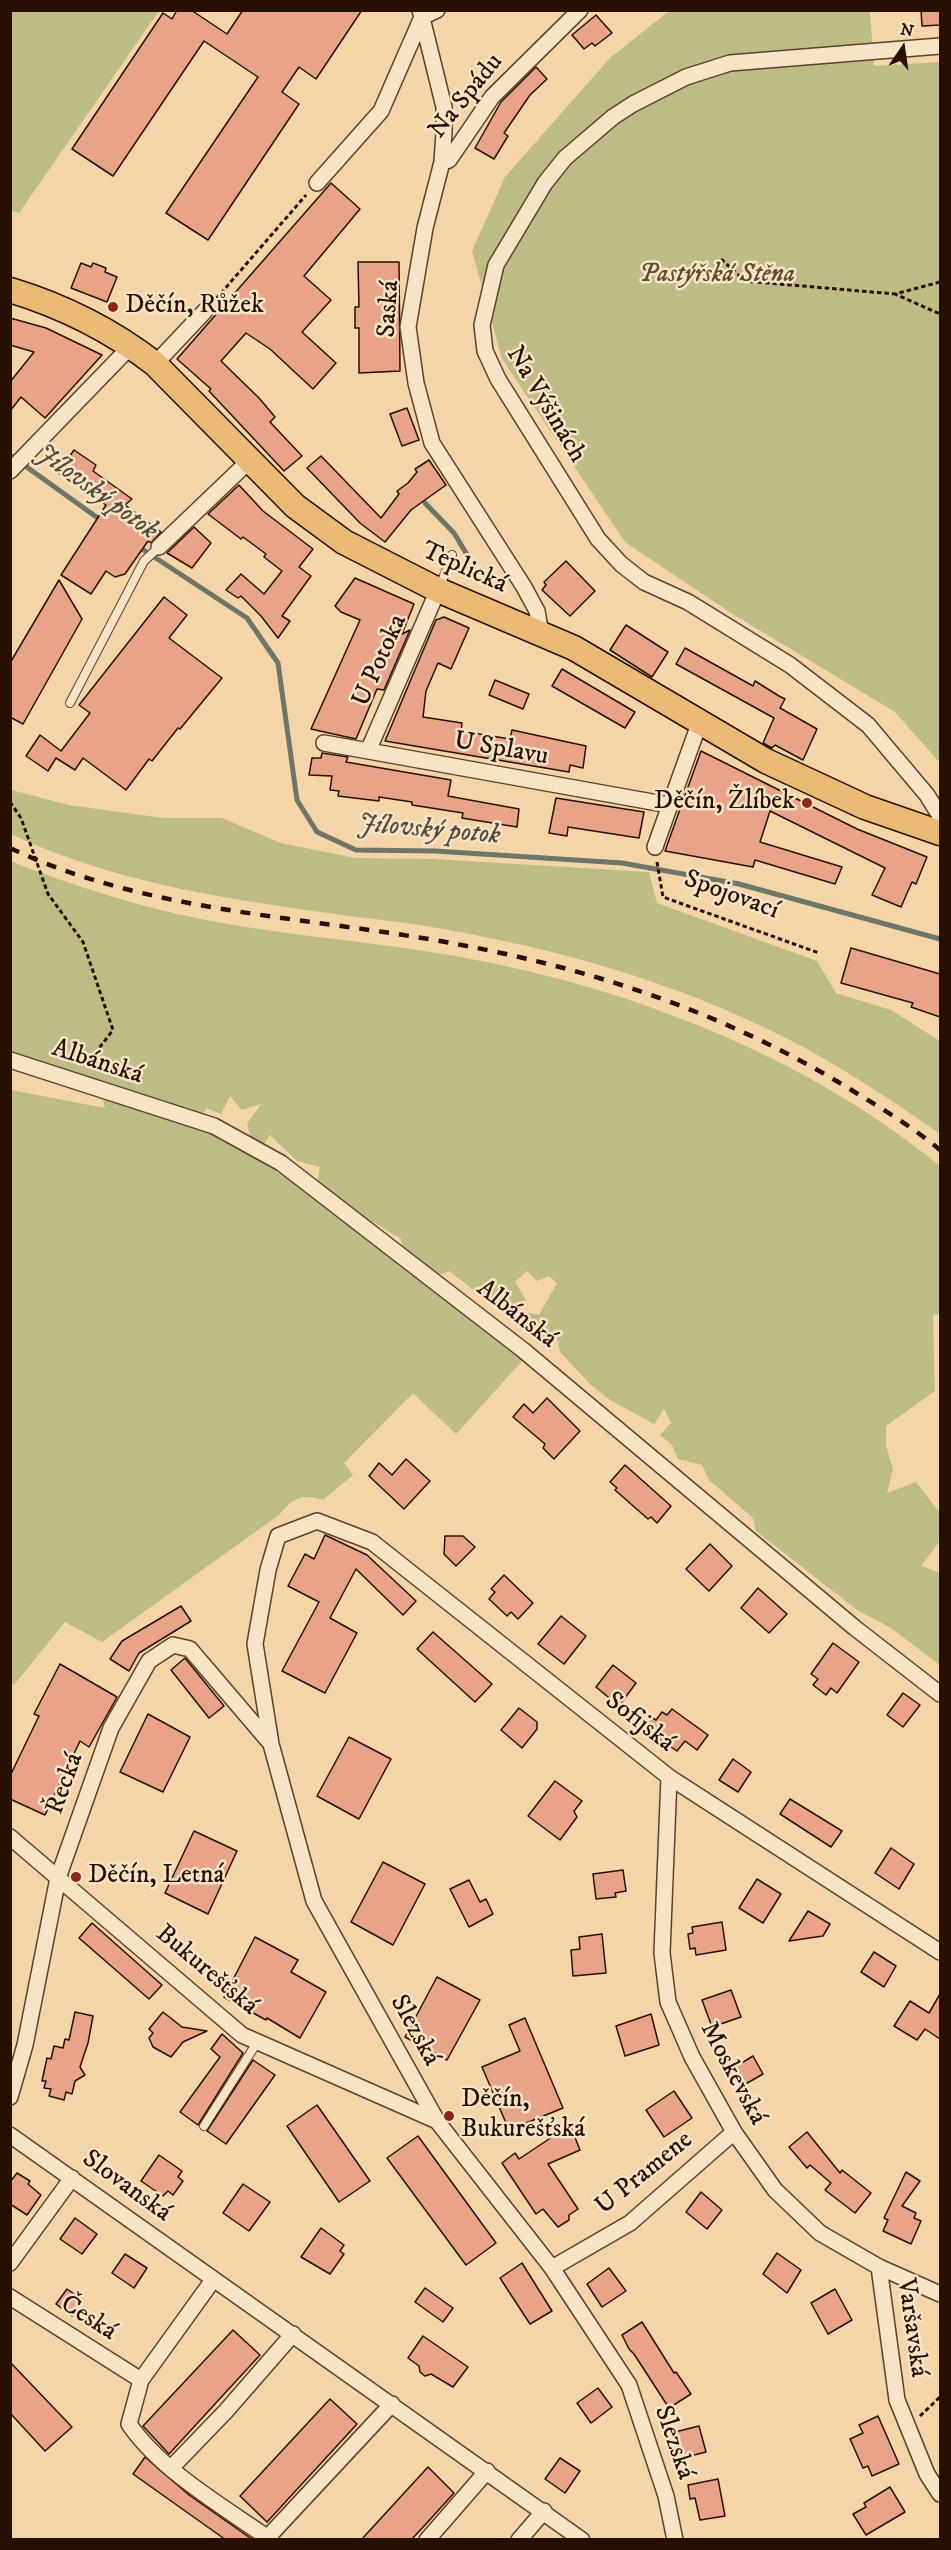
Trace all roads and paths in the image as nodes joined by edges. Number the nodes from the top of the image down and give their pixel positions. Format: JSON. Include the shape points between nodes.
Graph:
{"nodes":[{"id":1,"x":437,"y":10,"type":"edge"},
{"id":2,"x":580,"y":10,"type":"edge"},
{"id":3,"x":421,"y":14,"type":"edge"},
{"id":4,"x":940,"y":46,"type":"edge"},
{"id":5,"x":442,"y":162,"type":"junction"},
{"id":6,"x":316,"y":183,"type":"joint"},
{"id":7,"x":720,"y":259,"type":"dead end"},
{"id":8,"x":940,"y":282,"type":"edge"},
{"id":9,"x":10,"y":290,"type":"edge"},
{"id":10,"x":895,"y":294,"type":"junction"},
{"id":11,"x":205,"y":311,"type":"joint"},
{"id":12,"x":940,"y":314,"type":"edge"},
{"id":13,"x":131,"y":346,"type":"junction"},
{"id":14,"x":154,"y":364,"type":"junction"},
{"id":15,"x":249,"y":461,"type":"junction"},
{"id":16,"x":10,"y":471,"type":"edge"},
{"id":17,"x":159,"y":547,"type":"joint"},
{"id":18,"x":452,"y":555,"type":"dead end"},
{"id":19,"x":438,"y":590,"type":"junction"},
{"id":20,"x":541,"y":634,"type":"junction"},
{"id":21,"x":70,"y":704,"type":"dead end"},
{"id":22,"x":699,"y":724,"type":"junction"},
{"id":23,"x":324,"y":743,"type":"dead end"},
{"id":24,"x":368,"y":751,"type":"junction"},
{"id":25,"x":10,"y":802,"type":"edge"},
{"id":26,"x":669,"y":805,"type":"junction"},
{"id":27,"x":940,"y":816,"type":"edge"},
{"id":28,"x":940,"y":833,"type":"edge"},
{"id":29,"x":655,"y":847,"type":"joint"},
{"id":30,"x":819,"y":953,"type":"dead end"},
{"id":31,"x":10,"y":1060,"type":"edge"},
{"id":32,"x":112,"y":1093,"type":"junction"},
{"id":33,"x":317,"y":1521,"type":"joint"},
{"id":34,"x":940,"y":1694,"type":"edge"},
{"id":35,"x":271,"y":1744,"type":"junction"},
{"id":36,"x":669,"y":1777,"type":"junction"},
{"id":37,"x":10,"y":1838,"type":"edge"},
{"id":38,"x":58,"y":1878,"type":"junction"},
{"id":39,"x":940,"y":1952,"type":"edge"},
{"id":40,"x":258,"y":2041,"type":"junction"},
{"id":41,"x":10,"y":2097,"type":"edge"},
{"id":42,"x":437,"y":2121,"type":"junction"},
{"id":43,"x":204,"y":2126,"type":"dead end"},
{"id":44,"x":734,"y":2132,"type":"junction"},
{"id":45,"x":10,"y":2134,"type":"edge"},
{"id":46,"x":72,"y":2178,"type":"junction"},
{"id":47,"x":10,"y":2263,"type":"edge"},
{"id":48,"x":879,"y":2267,"type":"junction"},
{"id":49,"x":552,"y":2268,"type":"junction"},
{"id":50,"x":213,"y":2280,"type":"junction"},
{"id":51,"x":940,"y":2294,"type":"edge"},
{"id":52,"x":10,"y":2297,"type":"edge"},
{"id":53,"x":293,"y":2334,"type":"junction"},
{"id":54,"x":141,"y":2380,"type":"junction"},
{"id":55,"x":940,"y":2397,"type":"edge"},
{"id":56,"x":392,"y":2403,"type":"junction"},
{"id":57,"x":908,"y":2427,"type":"junction"},
{"id":58,"x":172,"y":2467,"type":"junction"},
{"id":59,"x":487,"y":2471,"type":"junction"},
{"id":60,"x":940,"y":2494,"type":"edge"},
{"id":61,"x":544,"y":2511,"type":"junction"},
{"id":62,"x":270,"y":2538,"type":"edge"},
{"id":63,"x":427,"y":2540,"type":"edge"},
{"id":64,"x":519,"y":2540,"type":"edge"},
{"id":65,"x":582,"y":2540,"type":"edge"},
{"id":66,"x":675,"y":2540,"type":"edge"}],
"edges":[{"from":1,"to":3,"type":"street"},
{"from":2,"to":5,"type":"street","name":"Na Spádu","via":[[492,97],[449,160]]},
{"from":3,"to":5,"type":"street","name":"Saská","via":[[444,107]]},
{"from":3,"to":6,"type":"street","via":[[381,111]]},
{"from":4,"to":27,"type":"street","name":"Na Výšinách","via":[[730,63],[686,77],[633,104],[565,158],[530,206],[496,266],[482,325],[485,351],[498,379],[598,539],[621,564],[644,582],[688,602],[790,665],[868,725]]},
{"from":5,"to":20,"type":"street","name":"Saská","via":[[425,228],[408,327],[416,383],[432,442],[524,587],[537,611]]},
{"from":6,"to":11,"type":"path"},
{"from":7,"to":10,"type":"path","via":[[745,281]]},
{"from":8,"to":10,"type":"path"},
{"from":9,"to":13,"type":"main road","name":"Teplická","via":[[64,309]]},
{"from":10,"to":12,"type":"path"},
{"from":11,"to":14,"type":"street"},
{"from":13,"to":14,"type":"main road","name":"Teplická"},
{"from":13,"to":16,"type":"street"},
{"from":14,"to":15,"type":"main road","name":"Teplická"},
{"from":15,"to":17,"type":"street"},
{"from":15,"to":19,"type":"main road","name":"Teplická","via":[[320,526]]},
{"from":17,"to":21,"type":"lane","via":[[144,561]]},
{"from":18,"to":19,"type":"lane"},
{"from":19,"to":20,"type":"main road","name":"Teplická"},
{"from":19,"to":24,"type":"street","name":"U Potoka"},
{"from":20,"to":22,"type":"main road","name":"Teplická","via":[[574,648]]},
{"from":22,"to":26,"type":"street"},
{"from":22,"to":28,"type":"main road","name":"Teplická","via":[[812,784]]},
{"from":23,"to":24,"type":"street","name":"U Splavu"},
{"from":24,"to":26,"type":"street","name":"U Splavu"},
{"from":25,"to":32,"type":"path","via":[[21,818],[48,894],[83,942],[113,1030],[90,1060]]},
{"from":26,"to":29,"type":"street"},
{"from":29,"to":30,"type":"path","name":"Spojovací","via":[[663,897]]},
{"from":31,"to":32,"type":"street","name":"Albánská"},
{"from":32,"to":34,"type":"street","name":"Albánská","via":[[213,1126],[281,1163],[523,1350],[855,1628]]},
{"from":33,"to":35,"type":"street","name":"Slezská","via":[[279,1536],[268,1569],[255,1644]]},
{"from":33,"to":36,"type":"street","name":"Sofijská","via":[[372,1542]]},
{"from":35,"to":38,"type":"street","name":"Řecká","via":[[190,1649],[173,1645],[150,1661],[111,1728]]},
{"from":35,"to":42,"type":"street","name":"Slezská","via":[[314,1901]]},
{"from":36,"to":39,"type":"street","name":"Sofijská"},
{"from":36,"to":44,"type":"street","name":"Moskevská","via":[[662,1953],[668,2002],[692,2057]]},
{"from":37,"to":38,"type":"street","name":"Bukurešťská"},
{"from":38,"to":40,"type":"street","name":"Bukurešťská","via":[[242,2034]]},
{"from":38,"to":41,"type":"street","name":"Řecká","via":[[25,2045]]},
{"from":40,"to":42,"type":"street","name":"Bukurešťská"},
{"from":40,"to":43,"type":"lane"},
{"from":42,"to":49,"type":"street","name":"Slezská"},
{"from":44,"to":48,"type":"street","name":"Moskevská","via":[[775,2190],[820,2233]]},
{"from":44,"to":49,"type":"street","name":"U Pramene","via":[[630,2223]]},
{"from":45,"to":46,"type":"street","name":"Slovanská"},
{"from":46,"to":47,"type":"street"},
{"from":46,"to":50,"type":"street","name":"Slovanská"},
{"from":48,"to":51,"type":"street","name":"Moskevská"},
{"from":48,"to":57,"type":"street","name":"Varšavská","via":[[897,2400]]},
{"from":49,"to":66,"type":"street","name":"Slezská","via":[[629,2385],[666,2496]]},
{"from":50,"to":53,"type":"street","name":"Slovanská"},
{"from":50,"to":54,"type":"street"},
{"from":52,"to":54,"type":"street","name":"Česká"},
{"from":53,"to":56,"type":"street","name":"Slovanská"},
{"from":53,"to":58,"type":"street"},
{"from":54,"to":58,"type":"street","via":[[129,2424],[140,2441]]},
{"from":55,"to":57,"type":"path"},
{"from":56,"to":59,"type":"street","name":"Slovanská"},
{"from":56,"to":62,"type":"street"},
{"from":57,"to":60,"type":"street","name":"Varšavská","via":[[927,2474]]},
{"from":58,"to":62,"type":"street","via":[[204,2494]]},
{"from":59,"to":61,"type":"street","name":"Slovanská"},
{"from":59,"to":63,"type":"street"},
{"from":61,"to":64,"type":"street"},
{"from":61,"to":65,"type":"street","name":"Slovanská"}]}
